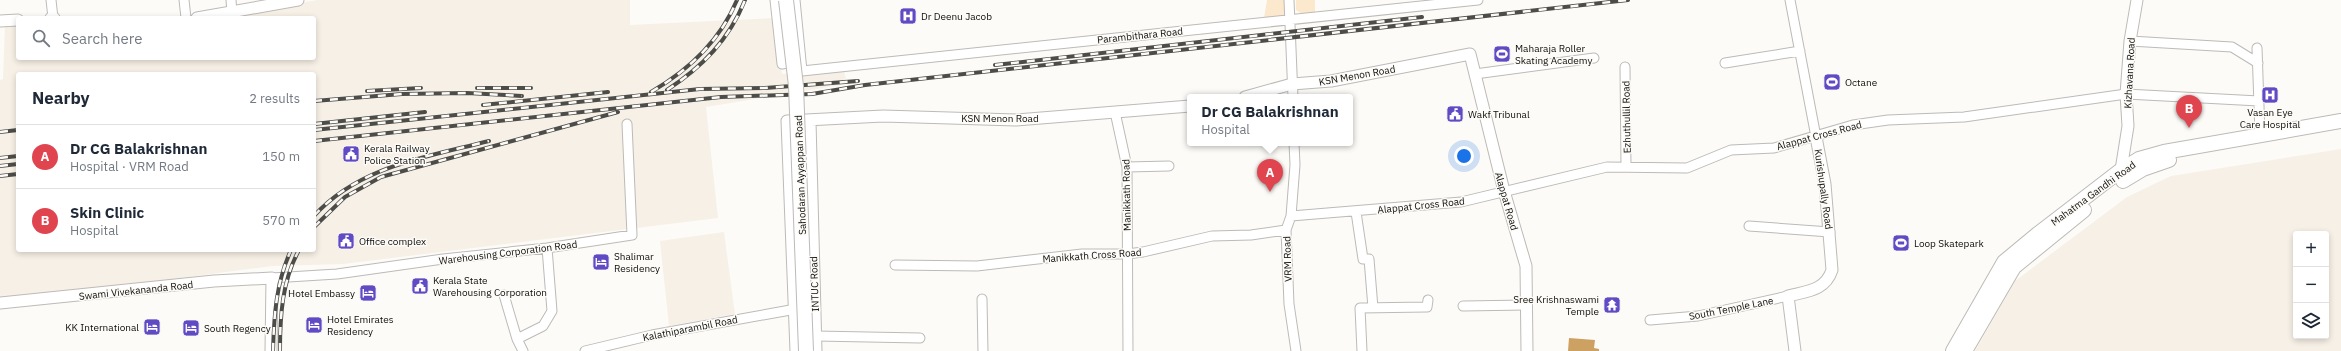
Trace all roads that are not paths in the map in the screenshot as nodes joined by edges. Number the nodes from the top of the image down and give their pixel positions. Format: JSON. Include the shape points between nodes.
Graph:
{"nodes":[{"id":1,"x":51,"y":0,"type":"edge"},
{"id":2,"x":184,"y":0,"type":"edge"},
{"id":3,"x":231,"y":0,"type":"edge"},
{"id":4,"x":298,"y":0,"type":"edge"},
{"id":5,"x":775,"y":0,"type":"edge"},
{"id":6,"x":786,"y":0,"type":"edge"},
{"id":7,"x":795,"y":0,"type":"edge"},
{"id":8,"x":1289,"y":0,"type":"edge"},
{"id":9,"x":1478,"y":0,"type":"edge"},
{"id":10,"x":1790,"y":0,"type":"edge"},
{"id":11,"x":2137,"y":0,"type":"edge"},
{"id":12,"x":232,"y":13,"type":"junction"},
{"id":13,"x":53,"y":16,"type":"edge"},
{"id":14,"x":186,"y":16,"type":"edge"},
{"id":15,"x":211,"y":16,"type":"edge"},
{"id":16,"x":1290,"y":18,"type":"junction"},
{"id":17,"x":16,"y":20,"type":"edge"},
{"id":18,"x":0,"y":21,"type":"edge"},
{"id":19,"x":2130,"y":41,"type":"junction"},
{"id":20,"x":2257,"y":48,"type":"dead end"},
{"id":21,"x":1800,"y":51,"type":"junction"},
{"id":22,"x":1470,"y":54,"type":"joint"},
{"id":23,"x":1594,"y":58,"type":"dead end"},
{"id":24,"x":801,"y":60,"type":"junction"},
{"id":25,"x":1725,"y":63,"type":"dead end"},
{"id":26,"x":2258,"y":63,"type":"junction"},
{"id":27,"x":1625,"y":67,"type":"dead end"},
{"id":28,"x":1475,"y":74,"type":"junction"},
{"id":29,"x":1292,"y":84,"type":"junction"},
{"id":30,"x":1256,"y":94,"type":"edge"},
{"id":31,"x":1293,"y":94,"type":"edge"},
{"id":32,"x":2126,"y":94,"type":"junction"},
{"id":33,"x":2259,"y":101,"type":"junction"},
{"id":34,"x":1187,"y":106,"type":"edge"},
{"id":35,"x":1115,"y":112,"type":"junction"},
{"id":36,"x":810,"y":121,"type":"junction"},
{"id":37,"x":2341,"y":121,"type":"edge"},
{"id":38,"x":627,"y":124,"type":"dead end"},
{"id":39,"x":2341,"y":130,"type":"edge"},
{"id":40,"x":2260,"y":135,"type":"junction"},
{"id":41,"x":1816,"y":137,"type":"junction"},
{"id":42,"x":1294,"y":146,"type":"edge"},
{"id":43,"x":1169,"y":166,"type":"dead end"},
{"id":44,"x":1127,"y":167,"type":"junction"},
{"id":45,"x":1626,"y":167,"type":"junction"},
{"id":46,"x":2124,"y":174,"type":"junction"},
{"id":47,"x":1504,"y":191,"type":"junction"},
{"id":48,"x":1356,"y":212,"type":"junction"},
{"id":49,"x":1291,"y":216,"type":"junction"},
{"id":50,"x":1749,"y":226,"type":"dead end"},
{"id":51,"x":1286,"y":230,"type":"junction"},
{"id":52,"x":1830,"y":232,"type":"junction"},
{"id":53,"x":547,"y":248,"type":"junction"},
{"id":54,"x":1127,"y":254,"type":"junction"},
{"id":55,"x":895,"y":265,"type":"dead end"},
{"id":56,"x":272,"y":278,"type":"junction"},
{"id":57,"x":504,"y":294,"type":"dead end"},
{"id":58,"x":1788,"y":296,"type":"junction"},
{"id":59,"x":982,"y":299,"type":"dead end"},
{"id":60,"x":0,"y":303,"type":"edge"},
{"id":61,"x":1427,"y":303,"type":"dead end"},
{"id":62,"x":1527,"y":305,"type":"junction"},
{"id":63,"x":1462,"y":306,"type":"dead end"},
{"id":64,"x":1373,"y":308,"type":"junction"},
{"id":65,"x":796,"y":309,"type":"junction"},
{"id":66,"x":1650,"y":320,"type":"dead end"},
{"id":67,"x":816,"y":336,"type":"junction"},
{"id":68,"x":920,"y":338,"type":"dead end"},
{"id":69,"x":517,"y":339,"type":"junction"},
{"id":70,"x":271,"y":351,"type":"edge"},
{"id":71,"x":523,"y":351,"type":"edge"},
{"id":72,"x":585,"y":351,"type":"edge"},
{"id":73,"x":796,"y":351,"type":"edge"},
{"id":74,"x":806,"y":351,"type":"edge"},
{"id":75,"x":816,"y":351,"type":"edge"},
{"id":76,"x":983,"y":351,"type":"edge"},
{"id":77,"x":1128,"y":351,"type":"edge"},
{"id":78,"x":1296,"y":351,"type":"edge"},
{"id":79,"x":1362,"y":351,"type":"edge"},
{"id":80,"x":1527,"y":351,"type":"edge"},
{"id":81,"x":1795,"y":351,"type":"edge"},
{"id":82,"x":1953,"y":351,"type":"edge"},
{"id":83,"x":1965,"y":351,"type":"edge"}],
"edges":[{"from":1,"to":13,"type":"street"},
{"from":2,"to":14,"type":"street"},
{"from":3,"to":12,"type":"street"},
{"from":4,"to":12,"type":"street"},
{"from":5,"to":24,"type":"street","via":[[782,64]]},
{"from":6,"to":74,"type":"main road","name":"Sahodaran Ayyappan Road","bridge":true,"via":[[796,86]]},
{"from":7,"to":24,"type":"street"},
{"from":8,"to":16,"type":"street"},
{"from":9,"to":16,"type":"street","name":"Parambithara Road"},
{"from":10,"to":21,"type":"street","name":"Kurishupally Road"},
{"from":11,"to":19,"type":"street","name":"Kizhavana Road"},
{"from":12,"to":15,"type":"street"},
{"from":16,"to":24,"type":"street","name":"Parambithara Road","via":[[802,71]]},
{"from":16,"to":29,"type":"street"},
{"from":17,"to":18,"type":"street"},
{"from":19,"to":26,"type":"street","via":[[2232,47]]},
{"from":19,"to":32,"type":"street","name":"Kizhavana Road"},
{"from":20,"to":26,"type":"street"},
{"from":21,"to":25,"type":"street"},
{"from":21,"to":41,"type":"street","name":"Kurishupally Road"},
{"from":22,"to":28,"type":"street","name":"Alappat Road"},
{"from":22,"to":29,"type":"street","name":"KSN Menon Road","via":[[1331,81]]},
{"from":23,"to":28,"type":"street"},
{"from":26,"to":33,"type":"street"},
{"from":27,"to":45,"type":"street","name":"Ezhuthullil Road"},
{"from":28,"to":47,"type":"street","name":"Alappat Road"},
{"from":29,"to":30,"type":"street","name":"KSN Menon Road"},
{"from":29,"to":31,"type":"street"},
{"from":32,"to":33,"type":"street","name":"Alappat Cross Road"},
{"from":32,"to":41,"type":"street","name":"Alappat Cross Road","via":[[1964,116],[1888,120],[1853,125]]},
{"from":32,"to":46,"type":"street","name":"Kizhavana Road","via":[[2128,126]]},
{"from":33,"to":40,"type":"street"},
{"from":34,"to":35,"type":"street","name":"KSN Menon Road"},
{"from":35,"to":36,"type":"street","name":"KSN Menon Road","via":[[1016,120],[883,116]]},
{"from":35,"to":44,"type":"street","name":"Manikkath Road"},
{"from":36,"to":65,"type":"street","name":"KSN Menon Road","via":[[787,121]]},
{"from":36,"to":67,"type":"street","name":"INTUC Road"},
{"from":37,"to":40,"type":"main road","name":"Mahatma Gandhi Road"},
{"from":38,"to":53,"type":"street","name":"Warehousing Corporation Road","via":[[632,235]]},
{"from":39,"to":46,"type":"main road","name":"Mahatma Gandhi Road","via":[[2166,160]]},
{"from":40,"to":46,"type":"main road","name":"Mahatma Gandhi Road","via":[[2164,152],[2139,159]]},
{"from":41,"to":45,"type":"street","name":"Alappat Cross Road","via":[[1774,148],[1731,150],[1687,168]]},
{"from":41,"to":52,"type":"street","name":"Kurishupally Road","via":[[1825,184]]},
{"from":42,"to":49,"type":"street","name":"VRM Road"},
{"from":43,"to":44,"type":"street"},
{"from":44,"to":54,"type":"street","name":"Manikkath Road"},
{"from":45,"to":47,"type":"street","name":"Alappat Cross Road","via":[[1607,167]]},
{"from":46,"to":82,"type":"main road","name":"Mahatma Gandhi Road","via":[[2004,262]]},
{"from":46,"to":83,"type":"main road","name":"Mahatma Gandhi Road","via":[[2014,267]]},
{"from":47,"to":48,"type":"street","name":"Alappat Cross Road","via":[[1461,202]]},
{"from":47,"to":62,"type":"street","name":"Alappat Road","via":[[1526,266]]},
{"from":48,"to":49,"type":"street","name":"Alappat Cross Road"},
{"from":48,"to":64,"type":"street","via":[[1363,259],[1369,259]]},
{"from":49,"to":51,"type":"street","name":"VRM Road"},
{"from":50,"to":52,"type":"street"},
{"from":51,"to":54,"type":"street","name":"Manikkath Cross Road","via":[[1251,235],[1212,236]]},
{"from":51,"to":78,"type":"street","name":"VRM Road","via":[[1289,304]]},
{"from":52,"to":58,"type":"street","name":"Kurishupally Road","via":[[1832,270],[1829,280],[1822,286]]},
{"from":53,"to":56,"type":"street","name":"Warehousing Corporation Road","via":[[338,274]]},
{"from":53,"to":69,"type":"street","via":[[552,311],[543,326]]},
{"from":54,"to":55,"type":"street","name":"Manikkath Cross Road","via":[[1082,254],[977,266]]},
{"from":54,"to":77,"type":"street","name":"Manikkath Road"},
{"from":56,"to":60,"type":"street","name":"Swami Vivekananda Road"},
{"from":56,"to":70,"type":"street"},
{"from":57,"to":69,"type":"street"},
{"from":58,"to":66,"type":"street","name":"South Temple Lane","via":[[1698,316]]},
{"from":58,"to":81,"type":"street"},
{"from":59,"to":76,"type":"street"},
{"from":61,"to":64,"type":"street"},
{"from":62,"to":63,"type":"street"},
{"from":62,"to":80,"type":"street","name":"Alappat Road"},
{"from":64,"to":79,"type":"street","via":[[1360,308]]},
{"from":65,"to":72,"type":"street","name":"Kalathiparambil Road","via":[[652,335]]},
{"from":65,"to":73,"type":"street"},
{"from":67,"to":68,"type":"street"},
{"from":67,"to":75,"type":"street","name":"INTUC Road"},
{"from":69,"to":71,"type":"street"}]}
